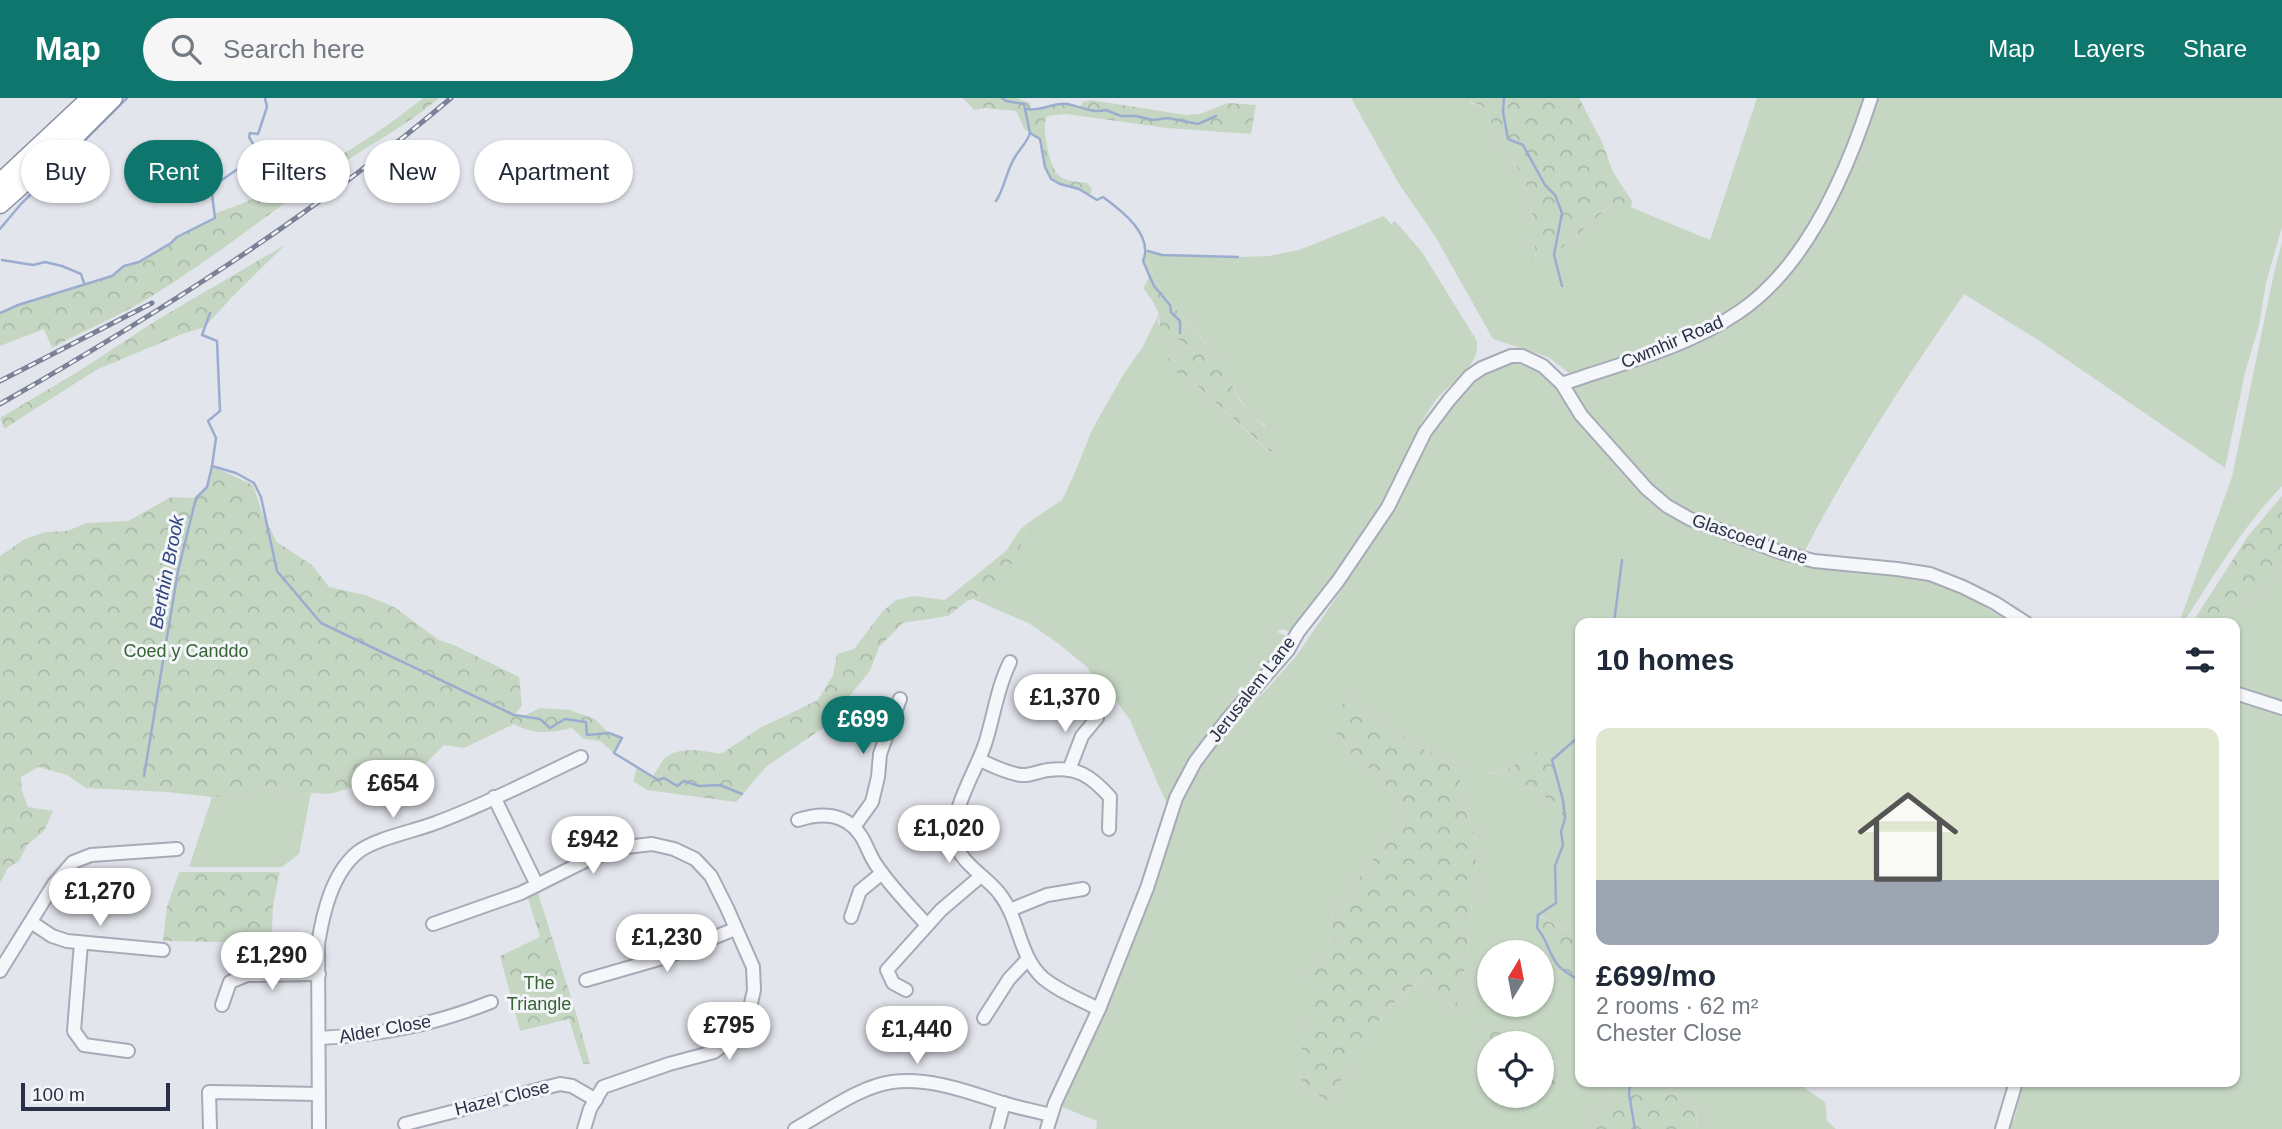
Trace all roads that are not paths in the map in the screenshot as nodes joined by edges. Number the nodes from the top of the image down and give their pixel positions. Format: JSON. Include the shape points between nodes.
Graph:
{"nodes":[{"id":1,"x":90,"y":98,"type":"edge"},
{"id":2,"x":113,"y":98,"type":"edge"},
{"id":3,"x":1871,"y":98,"type":"edge"},
{"id":4,"x":0,"y":183,"type":"edge"},
{"id":5,"x":0,"y":204,"type":"edge"},
{"id":6,"x":1562,"y":384,"type":"junction"},
{"id":7,"x":2018,"y":618,"type":"edge"},
{"id":8,"x":1010,"y":662,"type":"dead end"},
{"id":9,"x":2240,"y":695,"type":"edge"},
{"id":10,"x":900,"y":699,"type":"dead end"},
{"id":11,"x":2282,"y":708,"type":"edge"},
{"id":12,"x":1097,"y":718,"type":"dead end"},
{"id":13,"x":581,"y":757,"type":"dead end"},
{"id":14,"x":980,"y":760,"type":"junction"},
{"id":15,"x":1069,"y":770,"type":"junction"},
{"id":16,"x":494,"y":797,"type":"junction"},
{"id":17,"x":798,"y":820,"type":"dead end"},
{"id":18,"x":854,"y":827,"type":"junction"},
{"id":19,"x":1110,"y":829,"type":"dead end"},
{"id":20,"x":177,"y":849,"type":"dead end"},
{"id":21,"x":882,"y":873,"type":"junction"},
{"id":22,"x":981,"y":876,"type":"junction"},
{"id":23,"x":537,"y":885,"type":"junction"},
{"id":24,"x":1083,"y":890,"type":"dead end"},
{"id":25,"x":1010,"y":910,"type":"junction"},
{"id":26,"x":851,"y":917,"type":"dead end"},
{"id":27,"x":30,"y":922,"type":"junction"},
{"id":28,"x":433,"y":924,"type":"dead end"},
{"id":29,"x":927,"y":925,"type":"junction"},
{"id":30,"x":735,"y":929,"type":"junction"},
{"id":31,"x":82,"y":943,"type":"junction"},
{"id":32,"x":163,"y":950,"type":"dead end"},
{"id":33,"x":1027,"y":960,"type":"junction"},
{"id":34,"x":0,"y":971,"type":"edge"},
{"id":35,"x":319,"y":974,"type":"junction"},
{"id":36,"x":586,"y":980,"type":"dead end"},
{"id":37,"x":906,"y":990,"type":"dead end"},
{"id":38,"x":491,"y":1002,"type":"dead end"},
{"id":39,"x":222,"y":1005,"type":"dead end"},
{"id":40,"x":1099,"y":1009,"type":"junction"},
{"id":41,"x":984,"y":1018,"type":"dead end"},
{"id":42,"x":319,"y":1038,"type":"junction"},
{"id":43,"x":128,"y":1051,"type":"dead end"},
{"id":44,"x":2015,"y":1087,"type":"edge"},
{"id":45,"x":318,"y":1094,"type":"junction"},
{"id":46,"x":596,"y":1100,"type":"junction"},
{"id":47,"x":1004,"y":1103,"type":"junction"},
{"id":48,"x":1051,"y":1115,"type":"junction"},
{"id":49,"x":405,"y":1124,"type":"dead end"},
{"id":50,"x":210,"y":1129,"type":"edge"},
{"id":51,"x":319,"y":1129,"type":"edge"},
{"id":52,"x":583,"y":1129,"type":"edge"},
{"id":53,"x":795,"y":1129,"type":"edge"},
{"id":54,"x":997,"y":1129,"type":"edge"},
{"id":55,"x":1047,"y":1129,"type":"edge"},
{"id":56,"x":2002,"y":1129,"type":"edge"}],
"edges":[{"from":1,"to":4,"type":"highway"},
{"from":2,"to":5,"type":"highway"},
{"from":3,"to":6,"type":"street","name":"Cwmhir Road","via":[[1829,203],[1777,279],[1755,300],[1682,341]]},
{"from":6,"to":7,"type":"street","name":"Glascoed Lane","via":[[1581,415],[1647,489],[1690,519],[1814,562],[1930,574],[1984,597]]},
{"from":6,"to":40,"type":"street","name":"Jerusalem Lane","via":[[1543,366],[1511,356],[1470,376],[1425,432],[1388,507],[1338,581],[1288,650],[1195,762],[1175,798],[1147,888]]},
{"from":8,"to":14,"type":"street"},
{"from":9,"to":11,"type":"street"},
{"from":10,"to":18,"type":"street","via":[[880,754],[872,802]]},
{"from":12,"to":15,"type":"street","via":[[1082,736]]},
{"from":13,"to":16,"type":"street"},
{"from":14,"to":15,"type":"street","via":[[1024,775]]},
{"from":14,"to":22,"type":"street","via":[[966,788],[955,841]]},
{"from":15,"to":19,"type":"street","via":[[1096,781],[1110,797]]},
{"from":16,"to":23,"type":"street"},
{"from":16,"to":35,"type":"street","via":[[358,852],[340,876],[322,916]]},
{"from":17,"to":18,"type":"street","via":[[827,815]]},
{"from":18,"to":21,"type":"street"},
{"from":20,"to":27,"type":"street","via":[[91,855],[73,862]]},
{"from":21,"to":26,"type":"street","via":[[860,891]]},
{"from":21,"to":29,"type":"street"},
{"from":22,"to":25,"type":"street"},
{"from":22,"to":29,"type":"street"},
{"from":23,"to":28,"type":"street"},
{"from":23,"to":30,"type":"street","via":[[591,859],[652,844],[695,859],[711,876]]},
{"from":24,"to":25,"type":"street","via":[[1048,895]]},
{"from":25,"to":33,"type":"street"},
{"from":27,"to":31,"type":"street","via":[[52,936]]},
{"from":27,"to":34,"type":"street"},
{"from":29,"to":37,"type":"street","via":[[887,970],[893,983]]},
{"from":30,"to":36,"type":"street","via":[[666,957]]},
{"from":30,"to":46,"type":"street","via":[[753,967],[754,990],[750,1013],[735,1036],[714,1052],[603,1087]]},
{"from":31,"to":32,"type":"street"},
{"from":31,"to":43,"type":"street","via":[[74,1031],[84,1045]]},
{"from":33,"to":40,"type":"street","via":[[1055,987]]},
{"from":33,"to":41,"type":"street"},
{"from":35,"to":39,"type":"street","via":[[247,975],[230,982]]},
{"from":35,"to":42,"type":"street"},
{"from":38,"to":42,"type":"street","name":"Alder Close","via":[[410,1028]]},
{"from":40,"to":48,"type":"street","name":"Jerusalem Lane"},
{"from":42,"to":45,"type":"street"},
{"from":44,"to":56,"type":"street"},
{"from":45,"to":50,"type":"street","via":[[209,1093]]},
{"from":45,"to":51,"type":"street"},
{"from":46,"to":49,"type":"street","name":"Hazel Close","via":[[560,1084]]},
{"from":46,"to":52,"type":"street"},
{"from":47,"to":48,"type":"street"},
{"from":47,"to":53,"type":"street","via":[[930,1083],[893,1082],[863,1092]]},
{"from":47,"to":54,"type":"street"},
{"from":48,"to":55,"type":"street","name":"Jerusalem Lane"}]}
